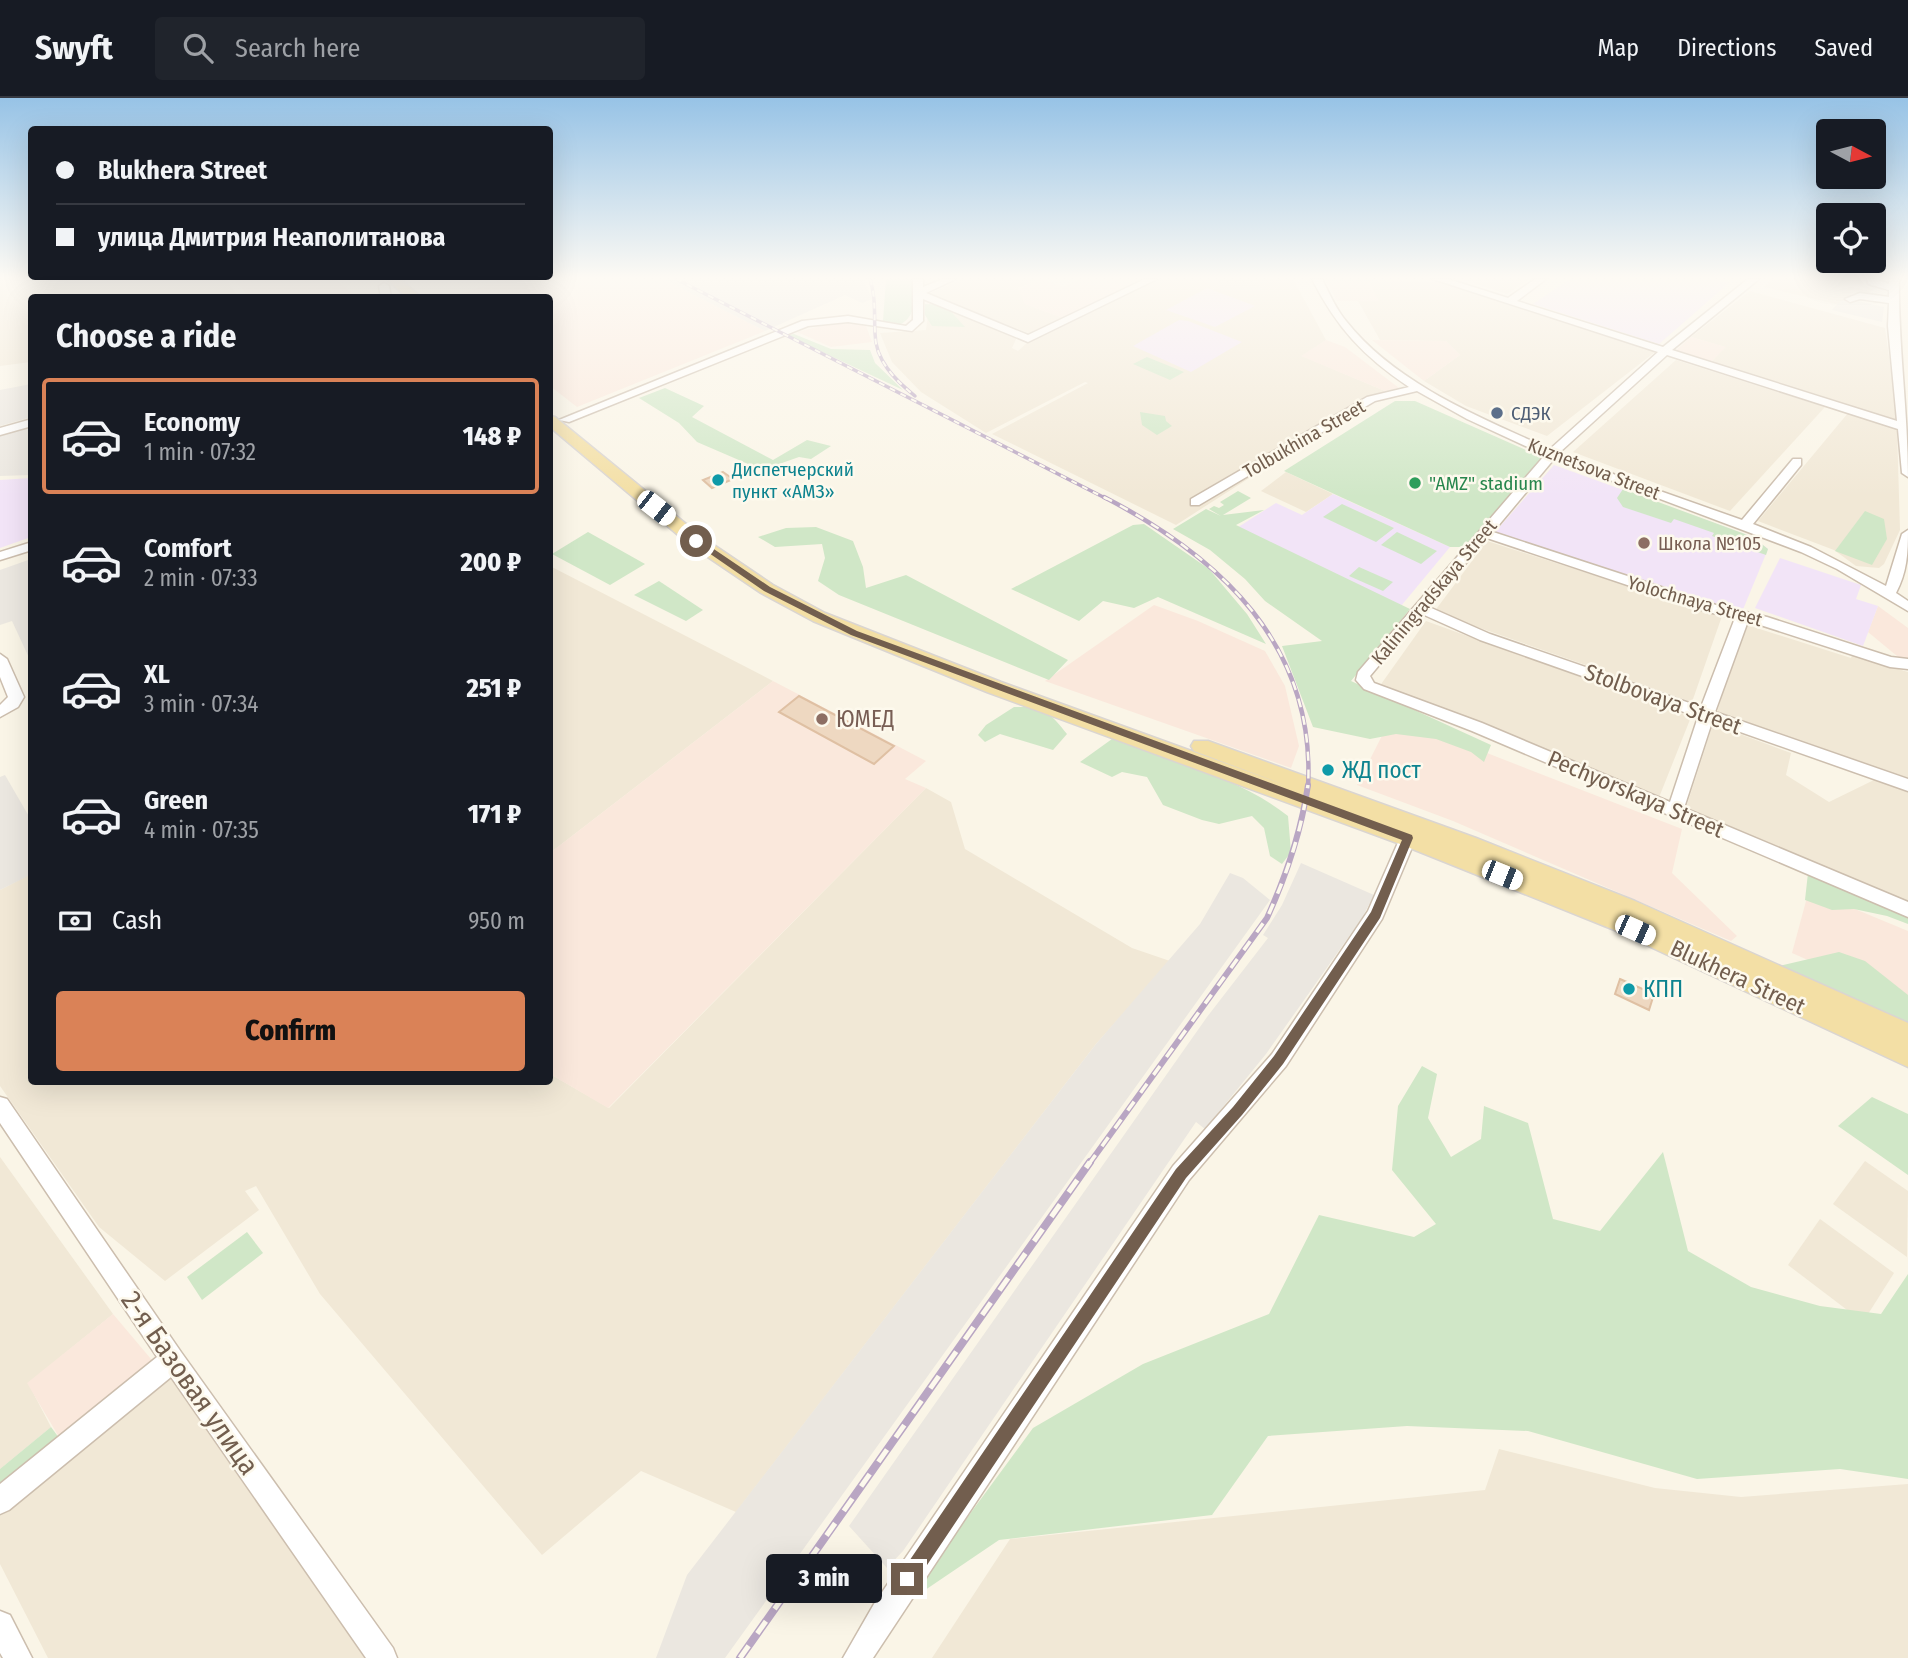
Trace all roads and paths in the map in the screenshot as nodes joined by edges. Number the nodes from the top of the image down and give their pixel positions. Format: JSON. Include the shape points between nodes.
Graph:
{"nodes":[{"id":1,"x":730,"y":352,"type":"edge"},
{"id":2,"x":1371,"y":352,"type":"edge"},
{"id":3,"x":1659,"y":352,"type":"edge"},
{"id":4,"x":1668,"y":352,"type":"edge"},
{"id":5,"x":1897,"y":352,"type":"edge"},
{"id":6,"x":1665,"y":354,"type":"junction"},
{"id":7,"x":1417,"y":388,"type":"junction"},
{"id":8,"x":554,"y":418,"type":"edge"},
{"id":9,"x":28,"y":423,"type":"edge"},
{"id":10,"x":1903,"y":428,"type":"junction"},
{"id":11,"x":0,"y":432,"type":"edge"},
{"id":12,"x":1552,"y":454,"type":"junction"},
{"id":13,"x":1797,"y":462,"type":"dead end"},
{"id":14,"x":1908,"y":473,"type":"edge"},
{"id":15,"x":1195,"y":502,"type":"dead end"},
{"id":16,"x":1744,"y":526,"type":"junction"},
{"id":17,"x":1484,"y":534,"type":"junction"},
{"id":18,"x":1908,"y":534,"type":"edge"},
{"id":19,"x":28,"y":547,"type":"edge"},
{"id":20,"x":0,"y":556,"type":"edge"},
{"id":21,"x":1889,"y":594,"type":"junction"},
{"id":22,"x":1908,"y":607,"type":"edge"},
{"id":23,"x":1420,"y":608,"type":"junction"},
{"id":24,"x":1743,"y":615,"type":"junction"},
{"id":25,"x":0,"y":659,"type":"edge"},
{"id":26,"x":1908,"y":664,"type":"edge"},
{"id":27,"x":1363,"y":680,"type":"joint"},
{"id":28,"x":0,"y":712,"type":"edge"},
{"id":29,"x":1707,"y":712,"type":"junction"},
{"id":30,"x":1908,"y":785,"type":"edge"},
{"id":31,"x":1675,"y":811,"type":"junction"},
{"id":32,"x":1408,"y":838,"type":"junction"},
{"id":33,"x":1908,"y":910,"type":"edge"},
{"id":34,"x":1908,"y":1035,"type":"edge"},
{"id":35,"x":1908,"y":1056,"type":"edge"},
{"id":36,"x":0,"y":1106,"type":"edge"},
{"id":37,"x":173,"y":1360,"type":"junction"},
{"id":38,"x":0,"y":1501,"type":"edge"},
{"id":39,"x":0,"y":1625,"type":"edge"},
{"id":40,"x":18,"y":1658,"type":"edge"},
{"id":41,"x":383,"y":1658,"type":"edge"},
{"id":42,"x":857,"y":1658,"type":"edge"}],
"edges":[{"from":1,"to":8,"type":"street"},
{"from":2,"to":7,"type":"street","name":"Kuznetsova Street"},
{"from":3,"to":6,"type":"street"},
{"from":4,"to":6,"type":"street","name":"Kaliningradskaya Street"},
{"from":5,"to":10,"type":"street"},
{"from":6,"to":10,"type":"street"},
{"from":6,"to":12,"type":"street","name":"Kaliningradskaya Street"},
{"from":7,"to":12,"type":"street","name":"Kuznetsova Street"},
{"from":7,"to":15,"type":"street","name":"Tolbukhina Street","via":[[1371,399]]},
{"from":8,"to":32,"type":"main road","name":"Blukhera Street","via":[[696,541],[767,589],[819,617],[981,682]]},
{"from":8,"to":34,"type":"main road","name":"Blukhera Street","via":[[695,521],[820,602],[990,671],[1468,844],[1627,908]]},
{"from":9,"to":11,"type":"street"},
{"from":10,"to":14,"type":"street"},
{"from":12,"to":16,"type":"street","name":"Kuznetsova Street"},
{"from":12,"to":17,"type":"street","name":"Kaliningradskaya Street"},
{"from":13,"to":16,"type":"street"},
{"from":16,"to":21,"type":"street","name":"Kuznetsova Street","via":[[1832,562]]},
{"from":17,"to":23,"type":"street","name":"Kaliningradskaya Street"},
{"from":17,"to":24,"type":"street","name":"Yolochnaya Street"},
{"from":18,"to":21,"type":"street"},
{"from":19,"to":20,"type":"street"},
{"from":21,"to":22,"type":"street","name":"Kuznetsova Street"},
{"from":23,"to":27,"type":"street","name":"Kaliningradskaya Street"},
{"from":23,"to":29,"type":"street","name":"Stolbovaya Street","via":[[1485,637]]},
{"from":24,"to":26,"type":"street","name":"Yolochnaya Street"},
{"from":24,"to":29,"type":"street"},
{"from":25,"to":28,"type":"street","via":[[16,696]]},
{"from":27,"to":31,"type":"street","name":"Pechyorskaya Street"},
{"from":29,"to":30,"type":"street","name":"Stolbovaya Street","via":[[1726,723]]},
{"from":29,"to":31,"type":"street"},
{"from":31,"to":33,"type":"street","name":"Pechyorskaya Street"},
{"from":32,"to":35,"type":"main road","name":"Blukhera Street","via":[[1620,922]]},
{"from":32,"to":42,"type":"street","via":[[1376,914],[1286,1049],[1181,1173]]},
{"from":36,"to":37,"type":"street","name":"2-я Базовая улица"},
{"from":37,"to":38,"type":"street"},
{"from":37,"to":41,"type":"street","name":"2-я Базовая улица"},
{"from":39,"to":40,"type":"street"}]}
